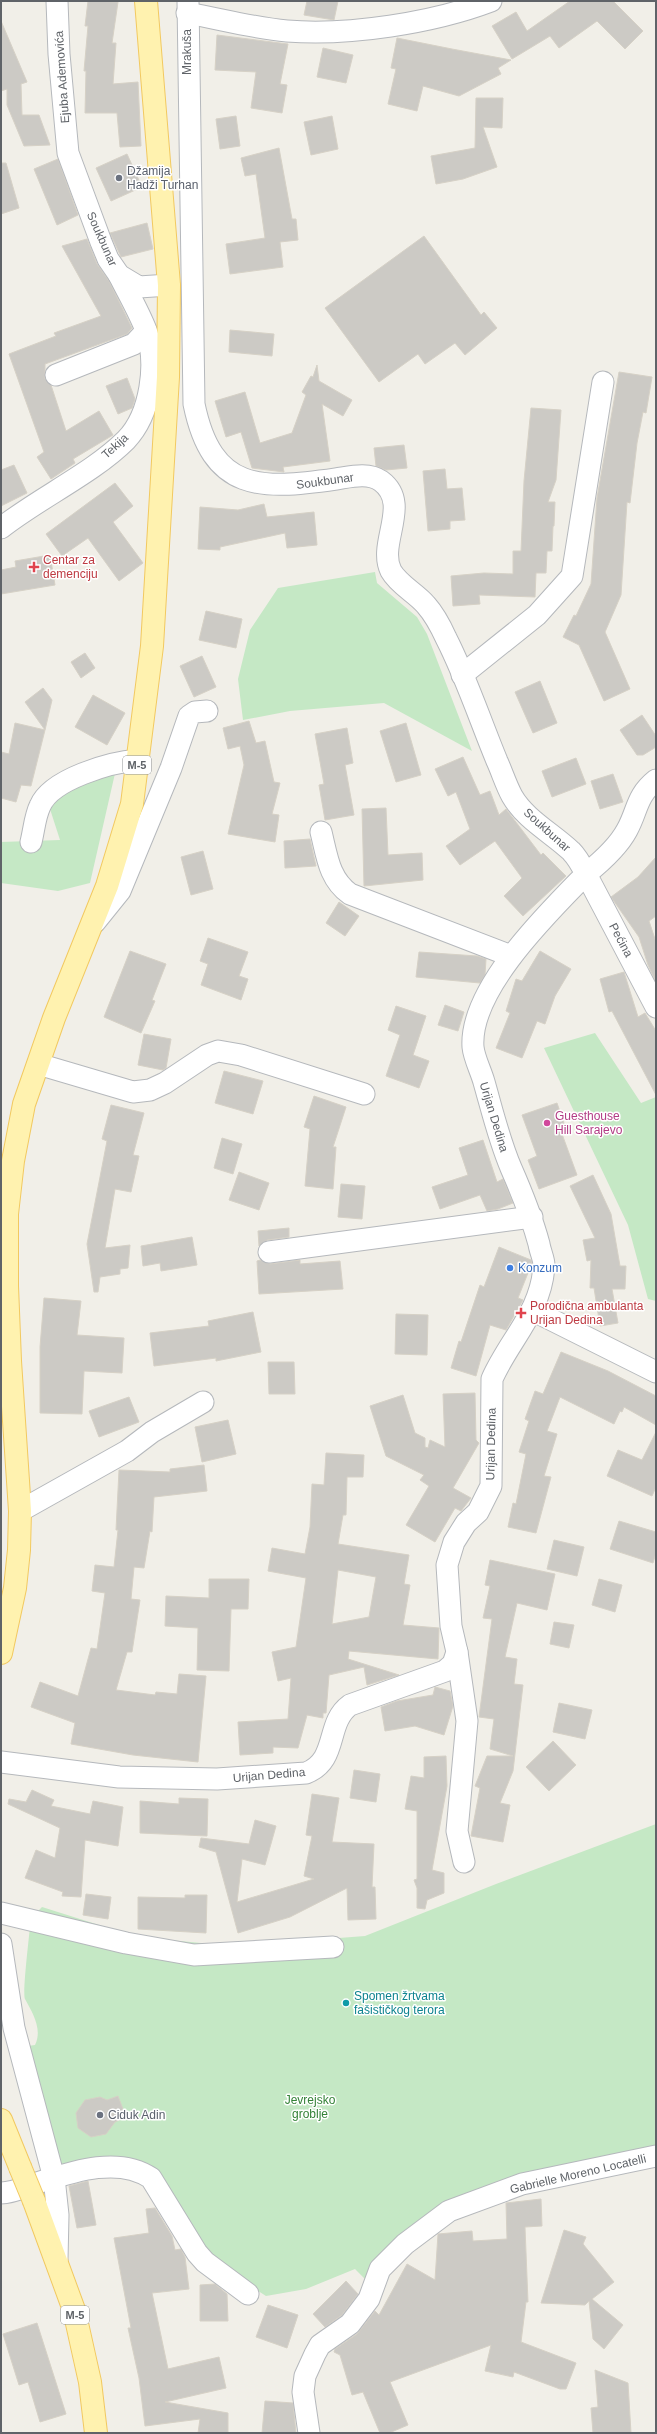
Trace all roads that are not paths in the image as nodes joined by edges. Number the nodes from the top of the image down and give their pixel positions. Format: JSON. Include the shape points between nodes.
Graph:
{"nodes":[{"id":1,"x":57,"y":1,"type":"edge"},
{"id":2,"x":146,"y":1,"type":"edge"},
{"id":3,"x":491,"y":1,"type":"edge"},
{"id":4,"x":188,"y":7,"type":"edge"},
{"id":5,"x":68,"y":153,"type":"joint"},
{"id":6,"x":119,"y":276,"type":"junction"},
{"id":7,"x":169,"y":285,"type":"junction"},
{"id":8,"x":146,"y":331,"type":"junction"},
{"id":9,"x":194,"y":374,"type":"junction"},
{"id":10,"x":56,"y":375,"type":"dead end"},
{"id":11,"x":168,"y":377,"type":"junction"},
{"id":12,"x":603,"y":382,"type":"dead end"},
{"id":13,"x":1,"y":528,"type":"edge"},
{"id":14,"x":462,"y":675,"type":"junction"},
{"id":15,"x":207,"y":711,"type":"dead end"},
{"id":16,"x":138,"y":760,"type":"junction"},
{"id":17,"x":656,"y":780,"type":"edge"},
{"id":18,"x":322,"y":832,"type":"dead end"},
{"id":19,"x":31,"y":842,"type":"dead end"},
{"id":20,"x":586,"y":874,"type":"junction"},
{"id":21,"x":92,"y":926,"type":"junction"},
{"id":22,"x":511,"y":956,"type":"junction"},
{"id":23,"x":656,"y":1007,"type":"edge"},
{"id":24,"x":38,"y":1064,"type":"junction"},
{"id":25,"x":364,"y":1094,"type":"dead end"},
{"id":26,"x":532,"y":1217,"type":"junction"},
{"id":27,"x":269,"y":1252,"type":"dead end"},
{"id":28,"x":532,"y":1310,"type":"junction"},
{"id":29,"x":656,"y":1372,"type":"edge"},
{"id":30,"x":204,"y":1402,"type":"dead end"},
{"id":31,"x":20,"y":1511,"type":"junction"},
{"id":32,"x":457,"y":1652,"type":"junction"},
{"id":33,"x":1,"y":1653,"type":"edge"},
{"id":34,"x":1,"y":1762,"type":"edge"},
{"id":35,"x":464,"y":1862,"type":"dead end"},
{"id":36,"x":1,"y":1914,"type":"edge"},
{"id":37,"x":1,"y":1944,"type":"edge"},
{"id":38,"x":333,"y":1947,"type":"dead end"},
{"id":39,"x":1,"y":2120,"type":"edge"},
{"id":40,"x":656,"y":2156,"type":"edge"},
{"id":41,"x":54,"y":2178,"type":"junction"},
{"id":42,"x":1,"y":2194,"type":"edge"},
{"id":43,"x":57,"y":2260,"type":"junction"},
{"id":44,"x":248,"y":2294,"type":"dead end"},
{"id":45,"x":96,"y":2433,"type":"edge"},
{"id":46,"x":309,"y":2433,"type":"edge"}],
"edges":[{"from":1,"to":5,"type":"street","name":"Ejuba Ademovića"},
{"from":2,"to":7,"type":"main road","number":"M-5"},
{"from":3,"to":4,"type":"street","name":"Mrakuša","via":[[427,20],[318,32],[263,27]]},
{"from":4,"to":9,"type":"street","name":"Mrakuša"},
{"from":5,"to":6,"type":"street","name":"Soukbunar","via":[[108,259]]},
{"from":6,"to":7,"type":"street","name":"Soukbunar","via":[[139,287]]},
{"from":6,"to":8,"type":"street","name":"Tekija"},
{"from":7,"to":11,"type":"main road","number":"M-5"},
{"from":8,"to":10,"type":"street","via":[[134,344]]},
{"from":8,"to":13,"type":"street","name":"Tekija","via":[[151,354],[150,384],[139,420],[126,440]]},
{"from":9,"to":11,"type":"street"},
{"from":9,"to":14,"type":"street","name":"Soukbunar","via":[[194,404],[198,425],[203,438],[229,473],[253,483],[277,485],[358,476],[370,477],[380,481],[388,489],[393,500],[394,514],[388,559],[391,570],[433,615],[447,638]]},
{"from":11,"to":16,"type":"main road","number":"M-5","via":[[152,646]]},
{"from":12,"to":14,"type":"street","via":[[572,576],[537,615]]},
{"from":14,"to":20,"type":"street","name":"Soukbunar","via":[[512,797],[536,822],[572,852]]},
{"from":15,"to":21,"type":"street","via":[[195,712],[189,716],[172,768],[120,892]]},
{"from":16,"to":19,"type":"street","via":[[124,761],[103,768],[67,781],[49,791],[40,805]]},
{"from":16,"to":21,"type":"main road","number":"M-5","via":[[132,804]]},
{"from":17,"to":20,"type":"street","via":[[646,788],[637,802],[627,831],[604,859]]},
{"from":18,"to":22,"type":"street","via":[[330,870],[335,880],[350,894]]},
{"from":20,"to":22,"type":"street","name":"Urijan Dedina"},
{"from":20,"to":23,"type":"street","name":"Pećina"},
{"from":21,"to":24,"type":"main road","number":"M-5","via":[[64,990]]},
{"from":22,"to":26,"type":"street","name":"Urijan Dedina","via":[[484,1000],[476,1027],[474,1047],[506,1158]]},
{"from":24,"to":25,"type":"street","via":[[133,1092],[150,1090],[165,1083],[207,1055],[218,1051],[241,1055]]},
{"from":24,"to":31,"type":"main road","number":"M-5","via":[[24,1104],[7,1214],[10,1361]]},
{"from":26,"to":27,"type":"street"},
{"from":26,"to":28,"type":"street","name":"Urijan Dedina","via":[[544,1264]]},
{"from":28,"to":29,"type":"street"},
{"from":28,"to":32,"type":"street","name":"Urijan Dedina","via":[[492,1379],[491,1486],[478,1512],[466,1523],[454,1542],[447,1565],[451,1626]]},
{"from":30,"to":31,"type":"street","via":[[152,1432],[127,1451]]},
{"from":31,"to":33,"type":"main road","number":"M-5","via":[[15,1588]]},
{"from":32,"to":34,"type":"street","name":"Urijan Dedina","via":[[453,1664],[445,1671],[344,1709],[337,1719],[328,1753],[317,1769],[306,1773],[217,1780],[119,1777]]},
{"from":32,"to":35,"type":"street","via":[[467,1721],[457,1831]]},
{"from":36,"to":38,"type":"street","via":[[126,1943],[194,1955]]},
{"from":37,"to":41,"type":"street","via":[[14,2028]]},
{"from":39,"to":43,"type":"main road","number":"M-5","bridge":true},
{"from":40,"to":46,"type":"street","name":"Gabrielle Moreno Locatelli","via":[[522,2184],[449,2211],[405,2244],[380,2269],[369,2299],[350,2324],[320,2345],[315,2354],[305,2376],[303,2392]]},
{"from":41,"to":42,"type":"street"},
{"from":41,"to":43,"type":"street","via":[[58,2215]]},
{"from":41,"to":44,"type":"street","via":[[110,2167],[139,2170],[150,2178],[201,2257]]},
{"from":43,"to":45,"type":"main road","number":"M-5","via":[[74,2310],[90,2382]]}]}
